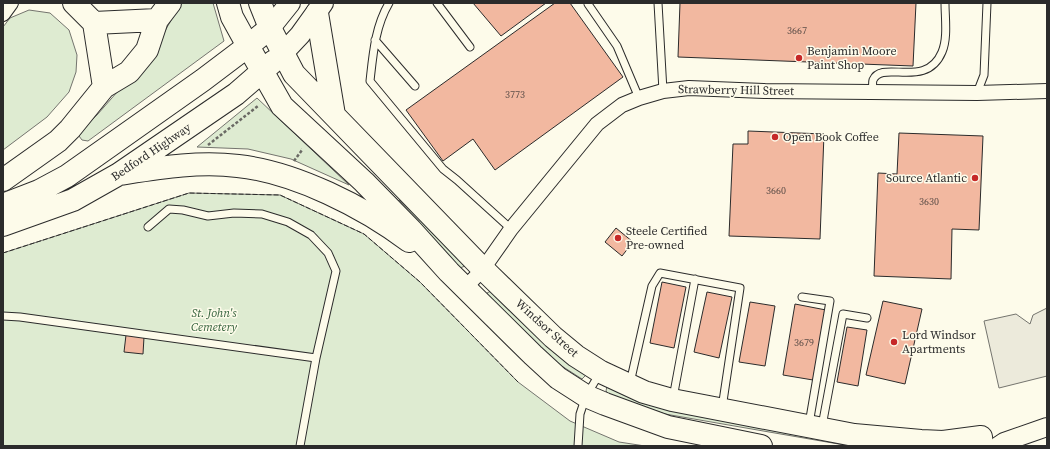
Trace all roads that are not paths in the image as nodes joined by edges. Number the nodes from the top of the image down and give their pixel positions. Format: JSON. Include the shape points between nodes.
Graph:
{"nodes":[{"id":1,"x":11,"y":3,"type":"edge"},
{"id":2,"x":74,"y":3,"type":"edge"},
{"id":3,"x":170,"y":3,"type":"edge"},
{"id":4,"x":228,"y":3,"type":"edge"},
{"id":5,"x":260,"y":3,"type":"edge"},
{"id":6,"x":290,"y":3,"type":"edge"},
{"id":7,"x":389,"y":3,"type":"edge"},
{"id":8,"x":437,"y":3,"type":"edge"},
{"id":9,"x":658,"y":3,"type":"edge"},
{"id":10,"x":945,"y":3,"type":"edge"},
{"id":11,"x":986,"y":3,"type":"edge"},
{"id":12,"x":588,"y":4,"type":"edge"},
{"id":13,"x":320,"y":8,"type":"edge"},
{"id":14,"x":3,"y":14,"type":"edge"},
{"id":15,"x":157,"y":20,"type":"junction"},
{"id":16,"x":94,"y":23,"type":"junction"},
{"id":17,"x":270,"y":28,"type":"junction"},
{"id":18,"x":375,"y":40,"type":"junction"},
{"id":19,"x":248,"y":46,"type":"junction"},
{"id":20,"x":470,"y":47,"type":"dead end"},
{"id":21,"x":284,"y":52,"type":"junction"},
{"id":22,"x":262,"y":71,"type":"junction"},
{"id":23,"x":414,"y":86,"type":"dead end"},
{"id":24,"x":104,"y":87,"type":"junction"},
{"id":25,"x":663,"y":91,"type":"junction"},
{"id":26,"x":873,"y":92,"type":"junction"},
{"id":27,"x":977,"y":93,"type":"junction"},
{"id":28,"x":1046,"y":93,"type":"edge"},
{"id":29,"x":639,"y":98,"type":"junction"},
{"id":30,"x":334,"y":115,"type":"junction"},
{"id":31,"x":119,"y":174,"type":"junction"},
{"id":32,"x":3,"y":180,"type":"edge"},
{"id":33,"x":3,"y":205,"type":"edge"},
{"id":34,"x":3,"y":225,"type":"edge"},
{"id":35,"x":148,"y":227,"type":"dead end"},
{"id":36,"x":511,"y":229,"type":"junction"},
{"id":37,"x":483,"y":269,"type":"junction"},
{"id":38,"x":449,"y":272,"type":"junction"},
{"id":39,"x":695,"y":279,"type":"junction"},
{"id":40,"x":465,"y":288,"type":"junction"},
{"id":41,"x":802,"y":296,"type":"dead end"},
{"id":42,"x":3,"y":316,"type":"edge"},
{"id":43,"x":867,"y":318,"type":"dead end"},
{"id":44,"x":316,"y":358,"type":"junction"},
{"id":45,"x":601,"y":372,"type":"junction"},
{"id":46,"x":629,"y":385,"type":"junction"},
{"id":47,"x":586,"y":396,"type":"junction"},
{"id":48,"x":672,"y":400,"type":"junction"},
{"id":49,"x":722,"y":408,"type":"junction"},
{"id":50,"x":815,"y":427,"type":"junction"},
{"id":51,"x":1047,"y":427,"type":"edge"},
{"id":52,"x":991,"y":443,"type":"edge"},
{"id":53,"x":944,"y":444,"type":"edge"},
{"id":54,"x":300,"y":446,"type":"edge"},
{"id":55,"x":578,"y":446,"type":"edge"},
{"id":56,"x":761,"y":446,"type":"edge"}],
"edges":[{"from":1,"to":14,"type":"street"},
{"from":2,"to":16,"type":"main road"},
{"from":3,"to":15,"type":"main road"},
{"from":4,"to":19,"type":"main road","via":[[232,17]]},
{"from":5,"to":17,"type":"main road","name":"Windsor Street"},
{"from":6,"to":17,"type":"main road"},
{"from":7,"to":18,"type":"lane"},
{"from":8,"to":20,"type":"lane"},
{"from":9,"to":25,"type":"lane"},
{"from":10,"to":26,"type":"lane","via":[[945,43],[935,63],[927,70],[917,73],[887,71],[878,74],[873,80]]},
{"from":11,"to":27,"type":"lane","via":[[984,75]]},
{"from":12,"to":29,"type":"lane","via":[[617,46]]},
{"from":13,"to":21,"type":"main road"},
{"from":13,"to":30,"type":"main road"},
{"from":15,"to":16,"type":"main road"},
{"from":15,"to":24,"type":"main road","via":[[147,50],[129,72]]},
{"from":16,"to":24,"type":"main road"},
{"from":17,"to":19,"type":"main road"},
{"from":17,"to":21,"type":"main road","name":"Windsor Street"},
{"from":18,"to":23,"type":"lane"},
{"from":18,"to":36,"type":"lane","via":[[370,81],[443,169]]},
{"from":19,"to":22,"type":"main road"},
{"from":19,"to":33,"type":"main road","via":[[67,176],[39,191]]},
{"from":21,"to":22,"type":"main road","name":"Bedford Highway"},
{"from":21,"to":30,"type":"main road","name":"Windsor Street","via":[[294,74]]},
{"from":22,"to":31,"type":"main road","name":"Bedford Highway","via":[[236,94]]},
{"from":22,"to":38,"type":"main road","via":[[282,106],[364,182]]},
{"from":24,"to":32,"type":"main road","via":[[66,133],[40,155]]},
{"from":25,"to":26,"type":"street","name":"Strawberry Hill Street","via":[[689,88]]},
{"from":25,"to":29,"type":"street","name":"Strawberry Hill Street"},
{"from":26,"to":27,"type":"street","name":"Strawberry Hill Street"},
{"from":27,"to":28,"type":"street","name":"Strawberry Hill Street"},
{"from":29,"to":36,"type":"street","name":"Strawberry Hill Street","via":[[622,105],[597,124]]},
{"from":30,"to":37,"type":"main road","name":"Windsor Street"},
{"from":31,"to":34,"type":"main road","name":"Bedford Highway","via":[[74,200]]},
{"from":31,"to":38,"type":"main road","via":[[176,165],[236,165],[289,177],[366,212],[404,237]]},
{"from":35,"to":44,"type":"lane","via":[[169,209],[208,216],[234,213],[262,214],[288,222],[311,236],[328,253],[336,271]]},
{"from":36,"to":37,"type":"street","name":"Strawberry Hill Street"},
{"from":37,"to":40,"type":"street","name":"Strawberry Hill Street"},
{"from":37,"to":45,"type":"main road","name":"Windsor Street","via":[[553,337]]},
{"from":38,"to":40,"type":"main road"},
{"from":39,"to":46,"type":"lane","via":[[660,273],[652,286]]},
{"from":39,"to":48,"type":"lane"},
{"from":39,"to":49,"type":"lane","via":[[740,288]]},
{"from":40,"to":47,"type":"main road","via":[[558,378]]},
{"from":41,"to":50,"type":"lane","via":[[830,301]]},
{"from":42,"to":44,"type":"lane","via":[[130,331]]},
{"from":43,"to":50,"type":"lane","via":[[843,314]]},
{"from":44,"to":54,"type":"lane"},
{"from":45,"to":46,"type":"main road","name":"Windsor Street"},
{"from":45,"to":47,"type":"lane"},
{"from":46,"to":48,"type":"main road","name":"Windsor Street"},
{"from":47,"to":55,"type":"lane","via":[[580,414]]},
{"from":47,"to":56,"type":"main road","via":[[668,427]]},
{"from":48,"to":49,"type":"main road","name":"Windsor Street"},
{"from":49,"to":50,"type":"main road","name":"Windsor Street"},
{"from":50,"to":53,"type":"main road","name":"Windsor Street","via":[[854,435]]},
{"from":51,"to":52,"type":"street","name":"Windsor Street"},
{"from":52,"to":53,"type":"main road","name":"Windsor Street"}]}
